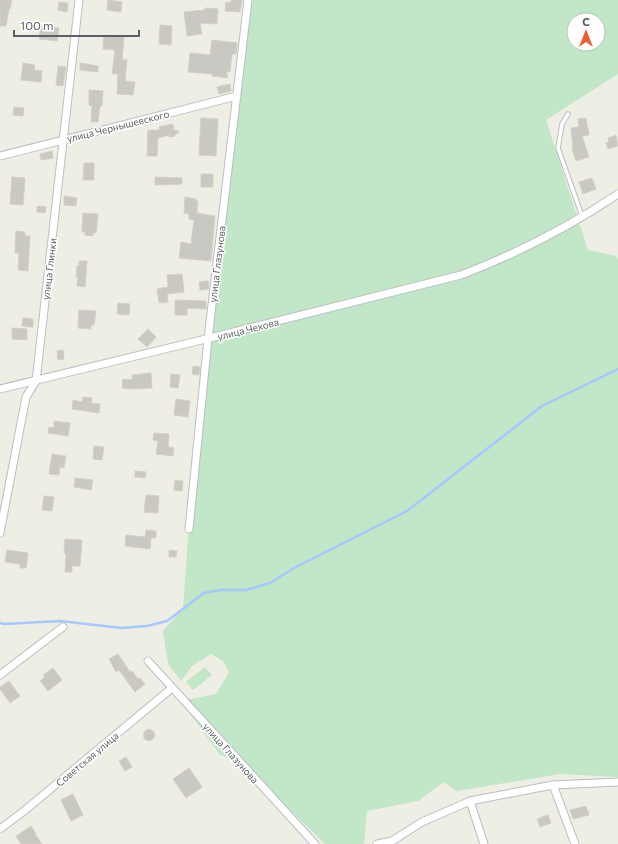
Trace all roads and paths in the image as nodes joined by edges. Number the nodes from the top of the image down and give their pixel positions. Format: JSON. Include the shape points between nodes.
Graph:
{"nodes":[{"id":1,"x":79,"y":0,"type":"edge"},
{"id":2,"x":248,"y":0,"type":"edge"},
{"id":3,"x":237,"y":96,"type":"junction"},
{"id":4,"x":568,"y":114,"type":"dead end"},
{"id":5,"x":64,"y":140,"type":"junction"},
{"id":6,"x":0,"y":156,"type":"edge"},
{"id":7,"x":618,"y":194,"type":"edge"},
{"id":8,"x":583,"y":218,"type":"junction"},
{"id":9,"x":208,"y":339,"type":"junction"},
{"id":10,"x":36,"y":381,"type":"junction"},
{"id":11,"x":0,"y":389,"type":"edge"},
{"id":12,"x":189,"y":529,"type":"dead end"},
{"id":13,"x":0,"y":533,"type":"edge"},
{"id":14,"x":63,"y":627,"type":"dead end"},
{"id":15,"x":148,"y":661,"type":"dead end"},
{"id":16,"x":0,"y":674,"type":"edge"},
{"id":17,"x":172,"y":688,"type":"junction"},
{"id":18,"x":618,"y":782,"type":"edge"},
{"id":19,"x":553,"y":785,"type":"junction"},
{"id":20,"x":470,"y":801,"type":"junction"},
{"id":21,"x":0,"y":829,"type":"edge"},
{"id":22,"x":392,"y":842,"type":"edge"},
{"id":23,"x":315,"y":844,"type":"edge"},
{"id":24,"x":377,"y":844,"type":"edge"},
{"id":25,"x":484,"y":844,"type":"edge"},
{"id":26,"x":575,"y":844,"type":"edge"}],
"edges":[{"from":1,"to":5,"type":"street","name":"улица Глинки"},
{"from":2,"to":3,"type":"street","name":"улица Глазунова"},
{"from":3,"to":5,"type":"street","name":"улица Чернышевского"},
{"from":3,"to":9,"type":"street","name":"улица Глазунова"},
{"from":4,"to":8,"type":"lane","via":[[562,124],[558,148]]},
{"from":5,"to":6,"type":"street","name":"улица Чернышевского"},
{"from":5,"to":10,"type":"street","name":"улица Глинки"},
{"from":7,"to":8,"type":"street","name":"улица Чехова"},
{"from":8,"to":9,"type":"street","name":"улица Чехова","via":[[495,262],[461,275]]},
{"from":9,"to":10,"type":"street","name":"улица Чехова"},
{"from":9,"to":12,"type":"street","name":"улица Глазунова"},
{"from":10,"to":11,"type":"street","name":"улица Чехова"},
{"from":10,"to":13,"type":"street","name":"улица Глинки","via":[[26,397]]},
{"from":14,"to":16,"type":"street"},
{"from":15,"to":17,"type":"street","name":"улица Глазунова"},
{"from":17,"to":21,"type":"street","name":"Советская улица"},
{"from":17,"to":23,"type":"street","name":"улица Глазунова"},
{"from":18,"to":19,"type":"street"},
{"from":19,"to":20,"type":"street"},
{"from":19,"to":26,"type":"street"},
{"from":20,"to":22,"type":"street","via":[[422,822]]},
{"from":20,"to":25,"type":"street"},
{"from":22,"to":24,"type":"street"}]}
